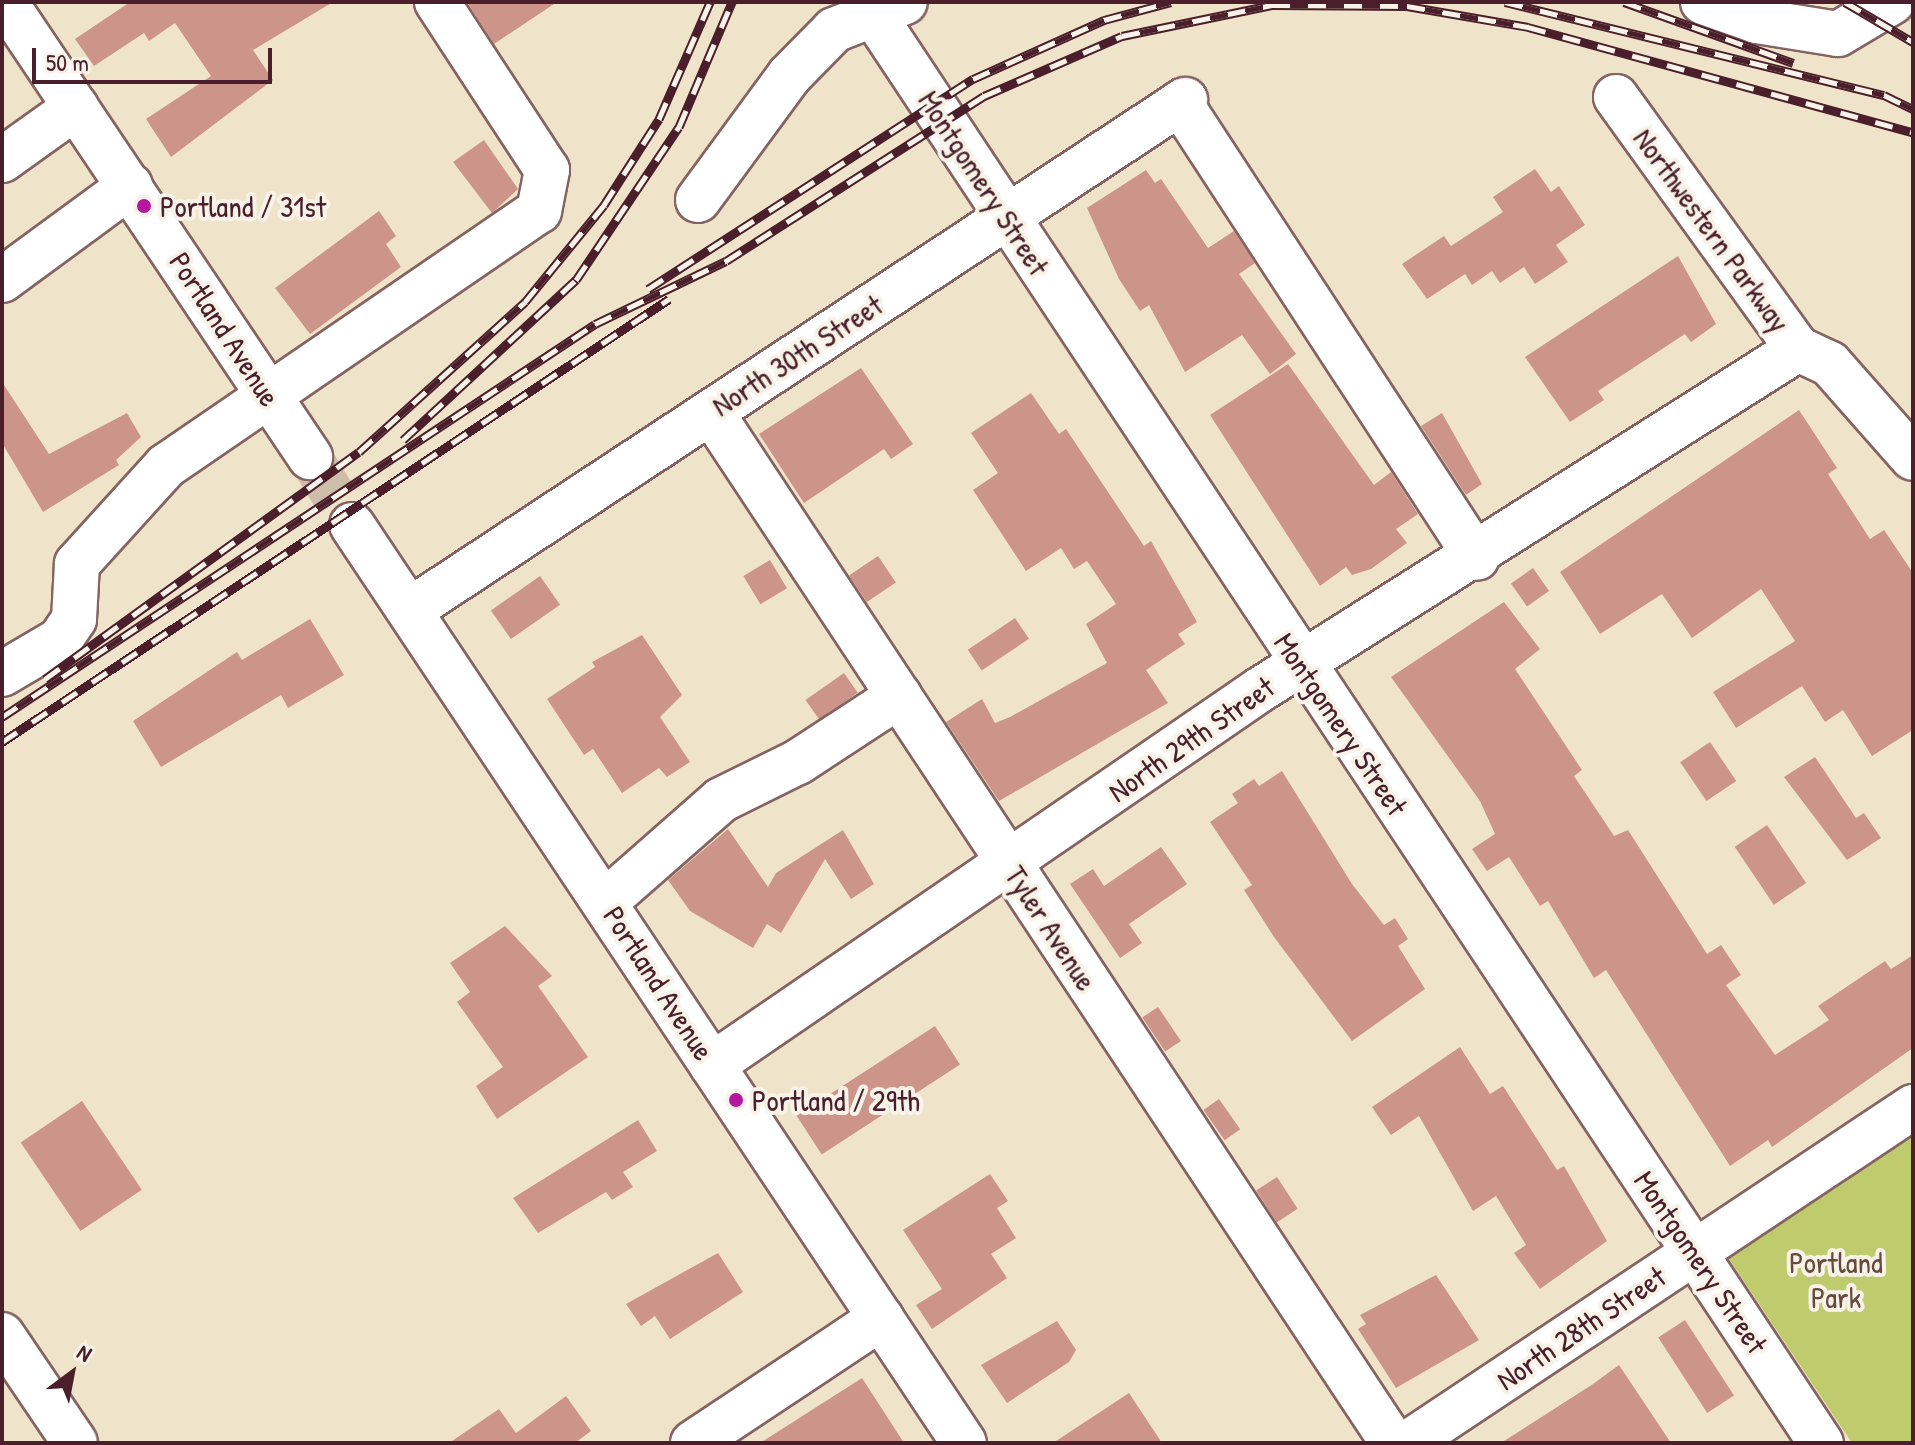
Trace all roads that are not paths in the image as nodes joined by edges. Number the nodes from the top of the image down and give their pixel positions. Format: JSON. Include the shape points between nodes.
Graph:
{"nodes":[{"id":1,"x":437,"y":2,"type":"edge"},
{"id":2,"x":1703,"y":2,"type":"edge"},
{"id":3,"x":1892,"y":2,"type":"edge"},
{"id":4,"x":881,"y":6,"type":"edge"},
{"id":5,"x":22,"y":8,"type":"edge"},
{"id":6,"x":1616,"y":97,"type":"dead end"},
{"id":7,"x":76,"y":107,"type":"junction"},
{"id":8,"x":2,"y":160,"type":"edge"},
{"id":9,"x":130,"y":186,"type":"junction"},
{"id":10,"x":698,"y":200,"type":"dead end"},
{"id":11,"x":1007,"y":217,"type":"junction"},
{"id":12,"x":2,"y":280,"type":"edge"},
{"id":13,"x":1798,"y":349,"type":"junction"},
{"id":14,"x":269,"y":395,"type":"junction"},
{"id":15,"x":711,"y":412,"type":"junction"},
{"id":16,"x":310,"y":457,"type":"tunnel mouth"},
{"id":17,"x":1913,"y":458,"type":"edge"},
{"id":18,"x":352,"y":525,"type":"tunnel mouth"},
{"id":19,"x":1477,"y":558,"type":"junction"},
{"id":20,"x":410,"y":610,"type":"junction"},
{"id":21,"x":1301,"y":662,"type":"junction"},
{"id":22,"x":2,"y":674,"type":"edge"},
{"id":23,"x":899,"y":696,"type":"junction"},
{"id":24,"x":1011,"y":867,"type":"junction"},
{"id":25,"x":605,"y":902,"type":"junction"},
{"id":26,"x":712,"y":1065,"type":"junction"},
{"id":27,"x":1913,"y":1107,"type":"edge"},
{"id":28,"x":1695,"y":1253,"type":"junction"},
{"id":29,"x":881,"y":1318,"type":"junction"},
{"id":30,"x":2,"y":1335,"type":"edge"},
{"id":31,"x":75,"y":1443,"type":"edge"},
{"id":32,"x":693,"y":1443,"type":"edge"},
{"id":33,"x":964,"y":1443,"type":"edge"},
{"id":34,"x":1393,"y":1443,"type":"edge"},
{"id":35,"x":1408,"y":1443,"type":"edge"},
{"id":36,"x":1821,"y":1443,"type":"edge"}],
"edges":[{"from":1,"to":14,"type":"street","via":[[547,170],[543,199],[526,226]]},
{"from":2,"to":3,"type":"street","via":[[1757,21],[1838,34]]},
{"from":4,"to":10,"type":"street","via":[[834,30],[789,76]]},
{"from":4,"to":11,"type":"street","name":"Montgomery Street"},
{"from":5,"to":7,"type":"street","name":"Portland Avenue"},
{"from":6,"to":13,"type":"street","name":"Northwestern Parkway"},
{"from":7,"to":8,"type":"street"},
{"from":7,"to":9,"type":"street","name":"Portland Avenue"},
{"from":9,"to":12,"type":"street"},
{"from":9,"to":14,"type":"street","name":"Portland Avenue"},
{"from":11,"to":15,"type":"street","name":"North 30th Street"},
{"from":11,"to":19,"type":"street","name":"North 30th Street","via":[[1183,102]]},
{"from":11,"to":21,"type":"street","name":"Montgomery Street"},
{"from":13,"to":17,"type":"street","name":"Northwestern Parkway","via":[[1830,364]]},
{"from":13,"to":19,"type":"street","name":"North 29th Street"},
{"from":14,"to":16,"type":"street","name":"Portland Avenue"},
{"from":14,"to":22,"type":"street","via":[[166,466],[124,507],[77,564],[74,619],[60,640]]},
{"from":15,"to":20,"type":"street","name":"North 30th Street"},
{"from":15,"to":23,"type":"street","name":"Tyler Avenue"},
{"from":18,"to":20,"type":"street","name":"Portland Avenue"},
{"from":19,"to":21,"type":"street","name":"North 29th Street"},
{"from":20,"to":25,"type":"street","name":"Portland Avenue"},
{"from":21,"to":24,"type":"street","name":"North 29th Street"},
{"from":21,"to":28,"type":"street","name":"Montgomery Street"},
{"from":23,"to":24,"type":"street","name":"Tyler Avenue"},
{"from":23,"to":25,"type":"street","via":[[798,762],[721,800]]},
{"from":24,"to":26,"type":"street","name":"North 29th Street"},
{"from":24,"to":34,"type":"street","name":"Tyler Avenue"},
{"from":25,"to":26,"type":"street","name":"Portland Avenue"},
{"from":26,"to":29,"type":"street","name":"Portland Avenue"},
{"from":27,"to":28,"type":"street","name":"North 28th Street"},
{"from":28,"to":35,"type":"street","name":"North 28th Street"},
{"from":28,"to":36,"type":"street","name":"Montgomery Street"},
{"from":29,"to":32,"type":"street"},
{"from":29,"to":33,"type":"street","name":"Portland Avenue"},
{"from":30,"to":31,"type":"street"}]}
